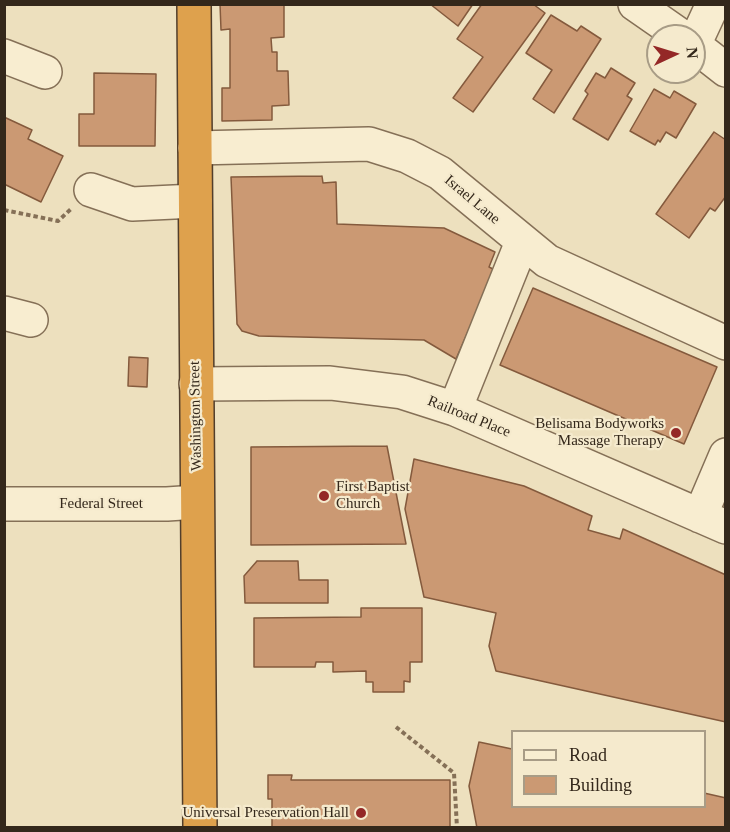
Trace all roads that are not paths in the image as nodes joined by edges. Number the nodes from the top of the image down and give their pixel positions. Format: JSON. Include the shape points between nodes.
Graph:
{"nodes":[{"id":1,"x":194,"y":4,"type":"edge"},
{"id":2,"x":635,"y":4,"type":"edge"},
{"id":3,"x":713,"y":4,"type":"edge"},
{"id":4,"x":664,"y":24,"type":"edge"},
{"id":5,"x":704,"y":24,"type":"edge"},
{"id":6,"x":706,"y":54,"type":"edge"},
{"id":7,"x":4,"y":56,"type":"edge"},
{"id":8,"x":726,"y":70,"type":"edge"},
{"id":9,"x":45,"y":72,"type":"dead end"},
{"id":10,"x":195,"y":148,"type":"junction"},
{"id":11,"x":91,"y":190,"type":"road end"},
{"id":12,"x":195,"y":201,"type":"junction"},
{"id":13,"x":522,"y":242,"type":"junction"},
{"id":14,"x":726,"y":343,"type":"edge"},
{"id":15,"x":196,"y":384,"type":"junction"},
{"id":16,"x":454,"y":409,"type":"junction"},
{"id":17,"x":726,"y":455,"type":"edge"},
{"id":18,"x":197,"y":502,"type":"junction"},
{"id":19,"x":4,"y":504,"type":"edge"},
{"id":20,"x":713,"y":521,"type":"edge"},
{"id":21,"x":200,"y":828,"type":"edge"}],
"edges":[{"from":1,"to":10,"type":"highway","name":"Washington Street"},
{"from":2,"to":4,"type":"street"},
{"from":3,"to":5,"type":"street"},
{"from":6,"to":8,"type":"street"},
{"from":7,"to":9,"type":"street"},
{"from":10,"to":12,"type":"highway","name":"Washington Street"},
{"from":10,"to":13,"type":"street","name":"Israel Lane","via":[[369,144],[407,156],[440,173]]},
{"from":11,"to":12,"type":"street","via":[[132,204]]},
{"from":12,"to":15,"type":"highway","name":"Washington Street"},
{"from":13,"to":14,"type":"street","name":"Israel Lane","via":[[547,261]]},
{"from":13,"to":16,"type":"street"},
{"from":15,"to":16,"type":"street","name":"Railroad Place","via":[[358,385],[402,392]]},
{"from":15,"to":18,"type":"highway","name":"Washington Street"},
{"from":16,"to":20,"type":"street","name":"Railroad Place"},
{"from":17,"to":20,"type":"street"},
{"from":18,"to":19,"type":"street","name":"Federal Street"},
{"from":18,"to":21,"type":"highway","name":"Washington Street"}]}
